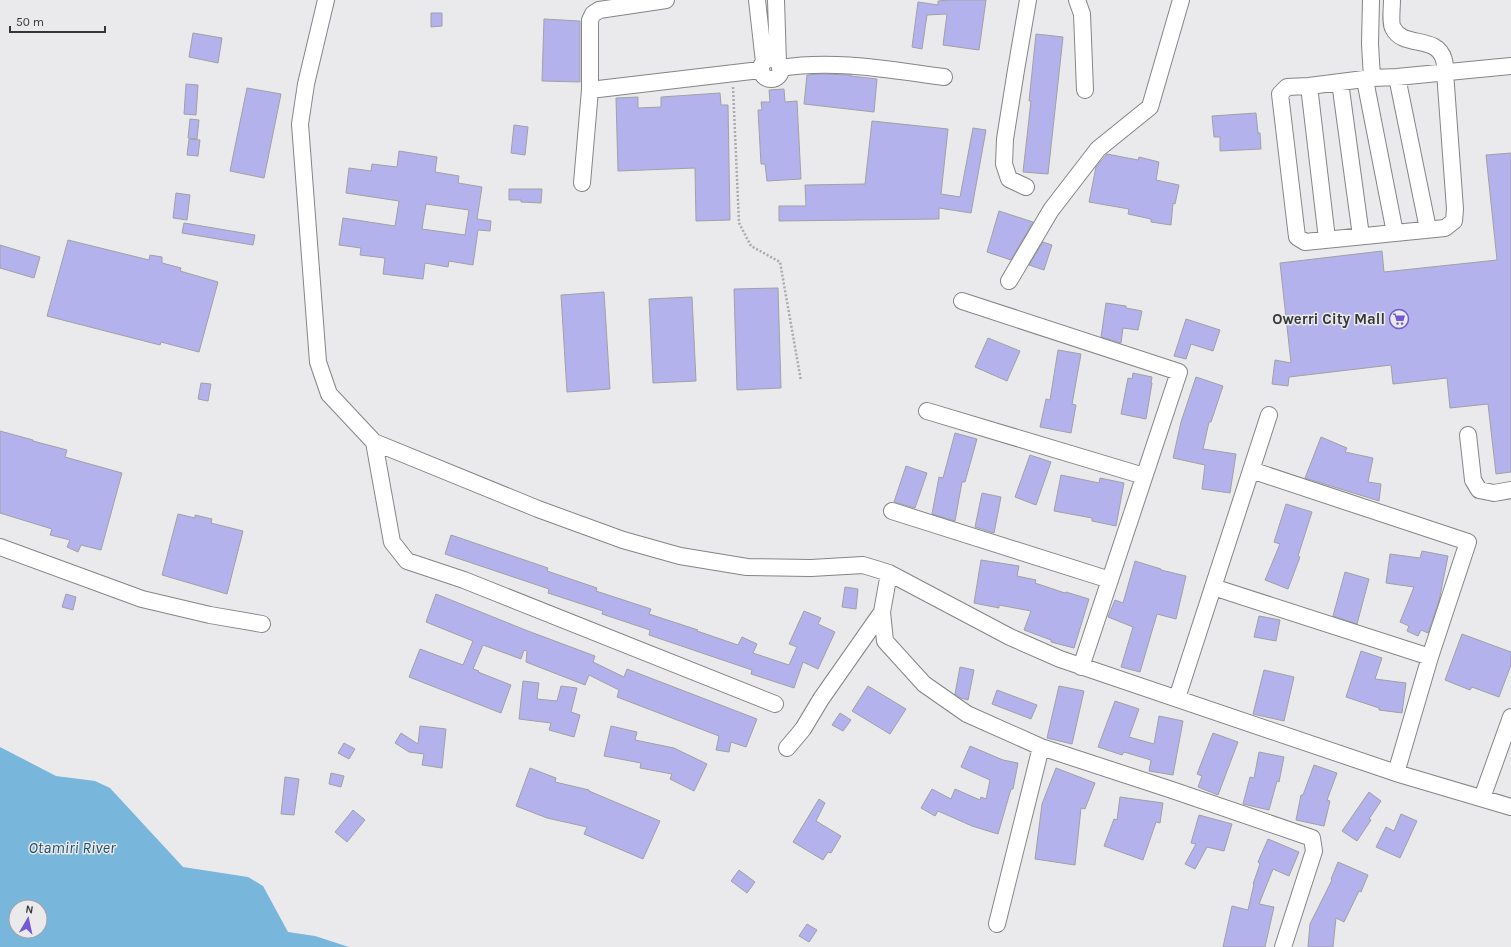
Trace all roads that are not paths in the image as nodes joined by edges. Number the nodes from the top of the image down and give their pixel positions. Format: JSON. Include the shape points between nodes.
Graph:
{"nodes":[{"id":1,"x":326,"y":0,"type":"edge"},
{"id":2,"x":666,"y":0,"type":"edge"},
{"id":3,"x":757,"y":0,"type":"edge"},
{"id":4,"x":776,"y":0,"type":"edge"},
{"id":5,"x":1028,"y":0,"type":"edge"},
{"id":6,"x":1077,"y":0,"type":"edge"},
{"id":7,"x":1182,"y":0,"type":"edge"},
{"id":8,"x":1371,"y":0,"type":"edge"},
{"id":9,"x":1392,"y":0,"type":"edge"},
{"id":10,"x":771,"y":66,"type":"junction"},
{"id":11,"x":1511,"y":66,"type":"edge"},
{"id":12,"x":1445,"y":72,"type":"junction"},
{"id":13,"x":944,"y":77,"type":"dead end"},
{"id":14,"x":1397,"y":77,"type":"junction"},
{"id":15,"x":1368,"y":79,"type":"junction"},
{"id":16,"x":1340,"y":82,"type":"junction"},
{"id":17,"x":1309,"y":86,"type":"junction"},
{"id":18,"x":590,"y":90,"type":"junction"},
{"id":19,"x":1085,"y":90,"type":"dead end"},
{"id":20,"x":582,"y":183,"type":"dead end"},
{"id":21,"x":1026,"y":187,"type":"dead end"},
{"id":22,"x":1428,"y":229,"type":"junction"},
{"id":23,"x":1395,"y":233,"type":"junction"},
{"id":24,"x":1361,"y":236,"type":"junction"},
{"id":25,"x":1327,"y":239,"type":"junction"},
{"id":26,"x":1009,"y":281,"type":"dead end"},
{"id":27,"x":962,"y":301,"type":"dead end"},
{"id":28,"x":927,"y":411,"type":"dead end"},
{"id":29,"x":1269,"y":415,"type":"dead end"},
{"id":30,"x":1468,"y":435,"type":"dead end"},
{"id":31,"x":374,"y":442,"type":"junction"},
{"id":32,"x":1251,"y":470,"type":"junction"},
{"id":33,"x":1144,"y":476,"type":"junction"},
{"id":34,"x":1511,"y":490,"type":"edge"},
{"id":35,"x":892,"y":511,"type":"dead end"},
{"id":36,"x":0,"y":547,"type":"edge"},
{"id":37,"x":889,"y":574,"type":"junction"},
{"id":38,"x":1110,"y":580,"type":"junction"},
{"id":39,"x":1213,"y":586,"type":"junction"},
{"id":40,"x":882,"y":612,"type":"junction"},
{"id":41,"x":262,"y":624,"type":"dead end"},
{"id":42,"x":1430,"y":658,"type":"junction"},
{"id":43,"x":1081,"y":667,"type":"junction"},
{"id":44,"x":1177,"y":698,"type":"junction"},
{"id":45,"x":775,"y":704,"type":"dead end"},
{"id":46,"x":1511,"y":717,"type":"edge"},
{"id":47,"x":1041,"y":747,"type":"junction"},
{"id":48,"x":787,"y":748,"type":"dead end"},
{"id":49,"x":1396,"y":773,"type":"junction"},
{"id":50,"x":1482,"y":798,"type":"junction"},
{"id":51,"x":1511,"y":807,"type":"edge"},
{"id":52,"x":998,"y":924,"type":"dead end"},
{"id":53,"x":1283,"y":947,"type":"edge"}],
"edges":[{"from":1,"to":31,"type":"street","via":[[306,84],[300,124],[318,362],[329,394]]},
{"from":2,"to":18,"type":"street","via":[[599,10],[593,14],[590,20]]},
{"from":3,"to":10,"type":"street"},
{"from":4,"to":10,"type":"street"},
{"from":5,"to":21,"type":"street","via":[[1005,139],[1004,164],[1009,178]]},
{"from":6,"to":19,"type":"street","via":[[1082,14]]},
{"from":7,"to":26,"type":"street","via":[[1150,107],[1098,149],[1050,210]]},
{"from":8,"to":15,"type":"street"},
{"from":9,"to":12,"type":"street","via":[[1392,27],[1399,37],[1426,43],[1438,50],[1444,59]]},
{"from":10,"to":13,"type":"street","via":[[822,64]]},
{"from":10,"to":18,"type":"street","via":[[732,74]]},
{"from":11,"to":12,"type":"street"},
{"from":12,"to":14,"type":"street"},
{"from":12,"to":22,"type":"street","via":[[1454,221],[1445,228]]},
{"from":14,"to":15,"type":"street"},
{"from":14,"to":22,"type":"street"},
{"from":15,"to":16,"type":"street"},
{"from":15,"to":23,"type":"street"},
{"from":16,"to":17,"type":"street"},
{"from":16,"to":24,"type":"street"},
{"from":17,"to":25,"type":"street"},
{"from":17,"to":25,"type":"street","via":[[1287,87],[1280,94],[1297,237],[1305,242]]},
{"from":18,"to":20,"type":"street"},
{"from":22,"to":23,"type":"street"},
{"from":23,"to":24,"type":"street"},
{"from":24,"to":25,"type":"street"},
{"from":27,"to":33,"type":"street","via":[[1179,372]]},
{"from":28,"to":33,"type":"street"},
{"from":29,"to":32,"type":"street"},
{"from":30,"to":34,"type":"street","via":[[1473,480],[1480,490],[1494,493]]},
{"from":31,"to":37,"type":"street","via":[[538,509],[623,540],[680,556],[747,567],[811,568],[863,565]]},
{"from":31,"to":45,"type":"street","via":[[392,542],[407,561],[472,583]]},
{"from":32,"to":39,"type":"street"},
{"from":32,"to":42,"type":"street","via":[[1468,542]]},
{"from":33,"to":38,"type":"street"},
{"from":35,"to":38,"type":"street"},
{"from":36,"to":41,"type":"street","via":[[142,599]]},
{"from":37,"to":40,"type":"street"},
{"from":37,"to":43,"type":"street","via":[[1010,637]]},
{"from":38,"to":43,"type":"street"},
{"from":39,"to":42,"type":"street"},
{"from":39,"to":44,"type":"street"},
{"from":40,"to":47,"type":"street","via":[[885,641],[924,684],[967,714]]},
{"from":40,"to":48,"type":"street","via":[[803,729]]},
{"from":42,"to":49,"type":"street"},
{"from":43,"to":44,"type":"street"},
{"from":44,"to":49,"type":"street"},
{"from":46,"to":50,"type":"street"},
{"from":47,"to":52,"type":"street"},
{"from":47,"to":53,"type":"street","via":[[1312,838],[1314,851]]},
{"from":49,"to":50,"type":"street"},
{"from":50,"to":51,"type":"street"}]}
